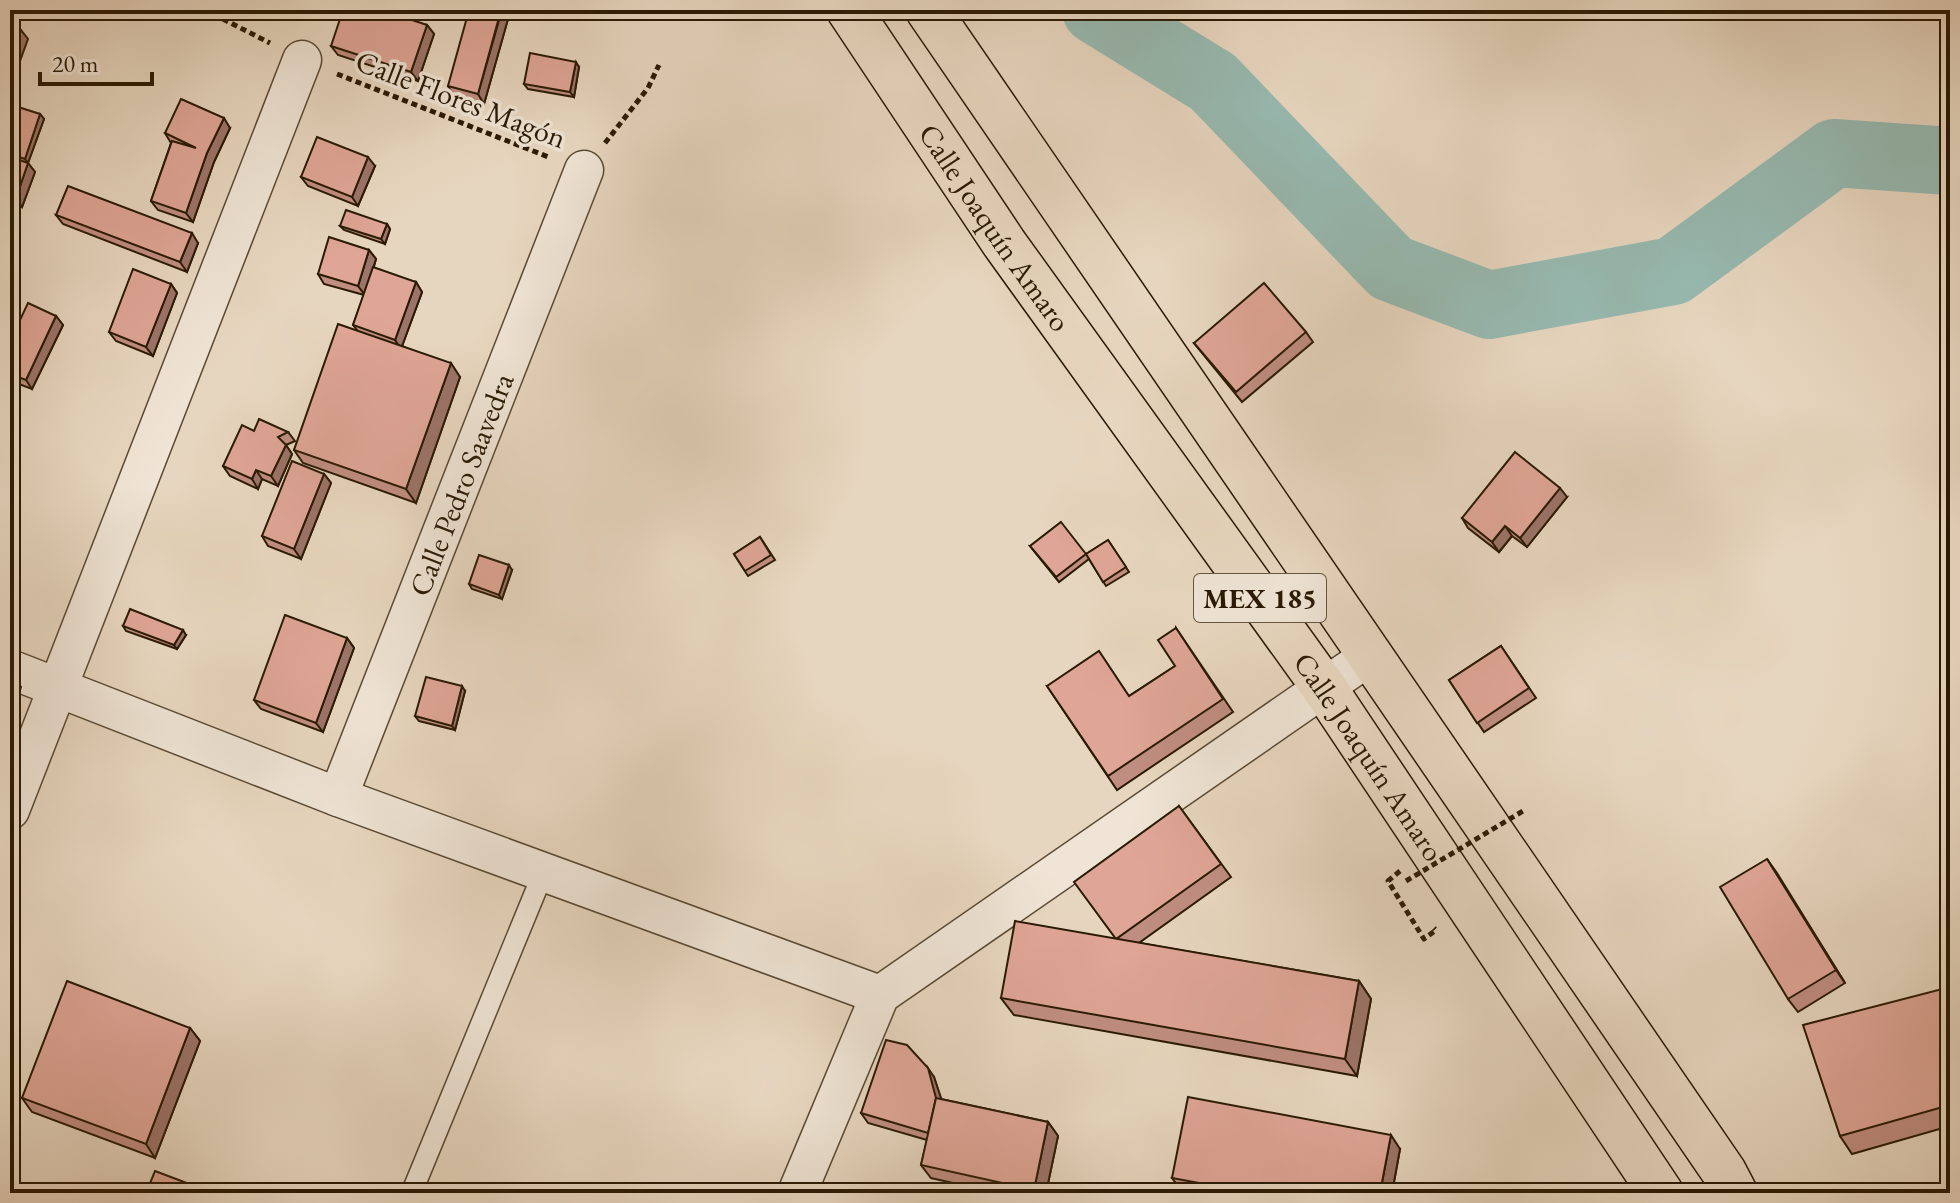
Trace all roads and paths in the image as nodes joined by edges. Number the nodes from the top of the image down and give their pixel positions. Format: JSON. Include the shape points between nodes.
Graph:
{"nodes":[{"id":1,"x":205,"y":10,"type":"edge"},
{"id":2,"x":849,"y":10,"type":"edge"},
{"id":3,"x":928,"y":10,"type":"edge"},
{"id":4,"x":302,"y":60,"type":"junction"},
{"id":5,"x":659,"y":65,"type":"dead end"},
{"id":6,"x":584,"y":170,"type":"junction"},
{"id":7,"x":1371,"y":655,"type":"junction"},
{"id":8,"x":10,"y":669,"type":"edge"},
{"id":9,"x":1323,"y":686,"type":"junction"},
{"id":10,"x":59,"y":687,"type":"junction"},
{"id":11,"x":338,"y":797,"type":"junction"},
{"id":12,"x":10,"y":810,"type":"edge"},
{"id":13,"x":1523,"y":811,"type":"dead end"},
{"id":14,"x":544,"y":871,"type":"junction"},
{"id":15,"x":1388,"y":881,"type":"dead end"},
{"id":16,"x":1413,"y":893,"type":"dead end"},
{"id":17,"x":1428,"y":918,"type":"dead end"},
{"id":18,"x":880,"y":995,"type":"junction"},
{"id":19,"x":414,"y":1187,"type":"dead end"},
{"id":20,"x":797,"y":1193,"type":"edge"},
{"id":21,"x":1661,"y":1193,"type":"edge"},
{"id":22,"x":1735,"y":1193,"type":"edge"}],
"edges":[{"from":1,"to":4,"type":"path","name":"Calle Flores Magón"},
{"from":2,"to":9,"type":"main road","name":"Calle Joaquín Amaro","number":"MEX 185","via":[[1004,243]]},
{"from":3,"to":7,"type":"main road","name":"Calle Joaquín Amaro","number":"MEX 185"},
{"from":4,"to":6,"type":"path","name":"Calle Flores Magón"},
{"from":4,"to":10,"type":"street"},
{"from":5,"to":6,"type":"path","name":"Calle Flores Magón","via":[[648,88]]},
{"from":6,"to":11,"type":"street","name":"Calle Pedro Saavedra"},
{"from":7,"to":9,"type":"street"},
{"from":7,"to":22,"type":"main road","name":"Calle Joaquín Amaro","number":"MEX 185"},
{"from":8,"to":10,"type":"street"},
{"from":9,"to":18,"type":"street"},
{"from":9,"to":21,"type":"main road","name":"Calle Joaquín Amaro","number":"MEX 185"},
{"from":10,"to":11,"type":"street"},
{"from":10,"to":12,"type":"street"},
{"from":11,"to":14,"type":"street"},
{"from":13,"to":16,"type":"path","bridge":true,"via":[[1406,881]]},
{"from":14,"to":18,"type":"street"},
{"from":14,"to":19,"type":"lane"},
{"from":15,"to":17,"type":"path","via":[[1424,939],[1436,930]]},
{"from":18,"to":20,"type":"street"}]}
